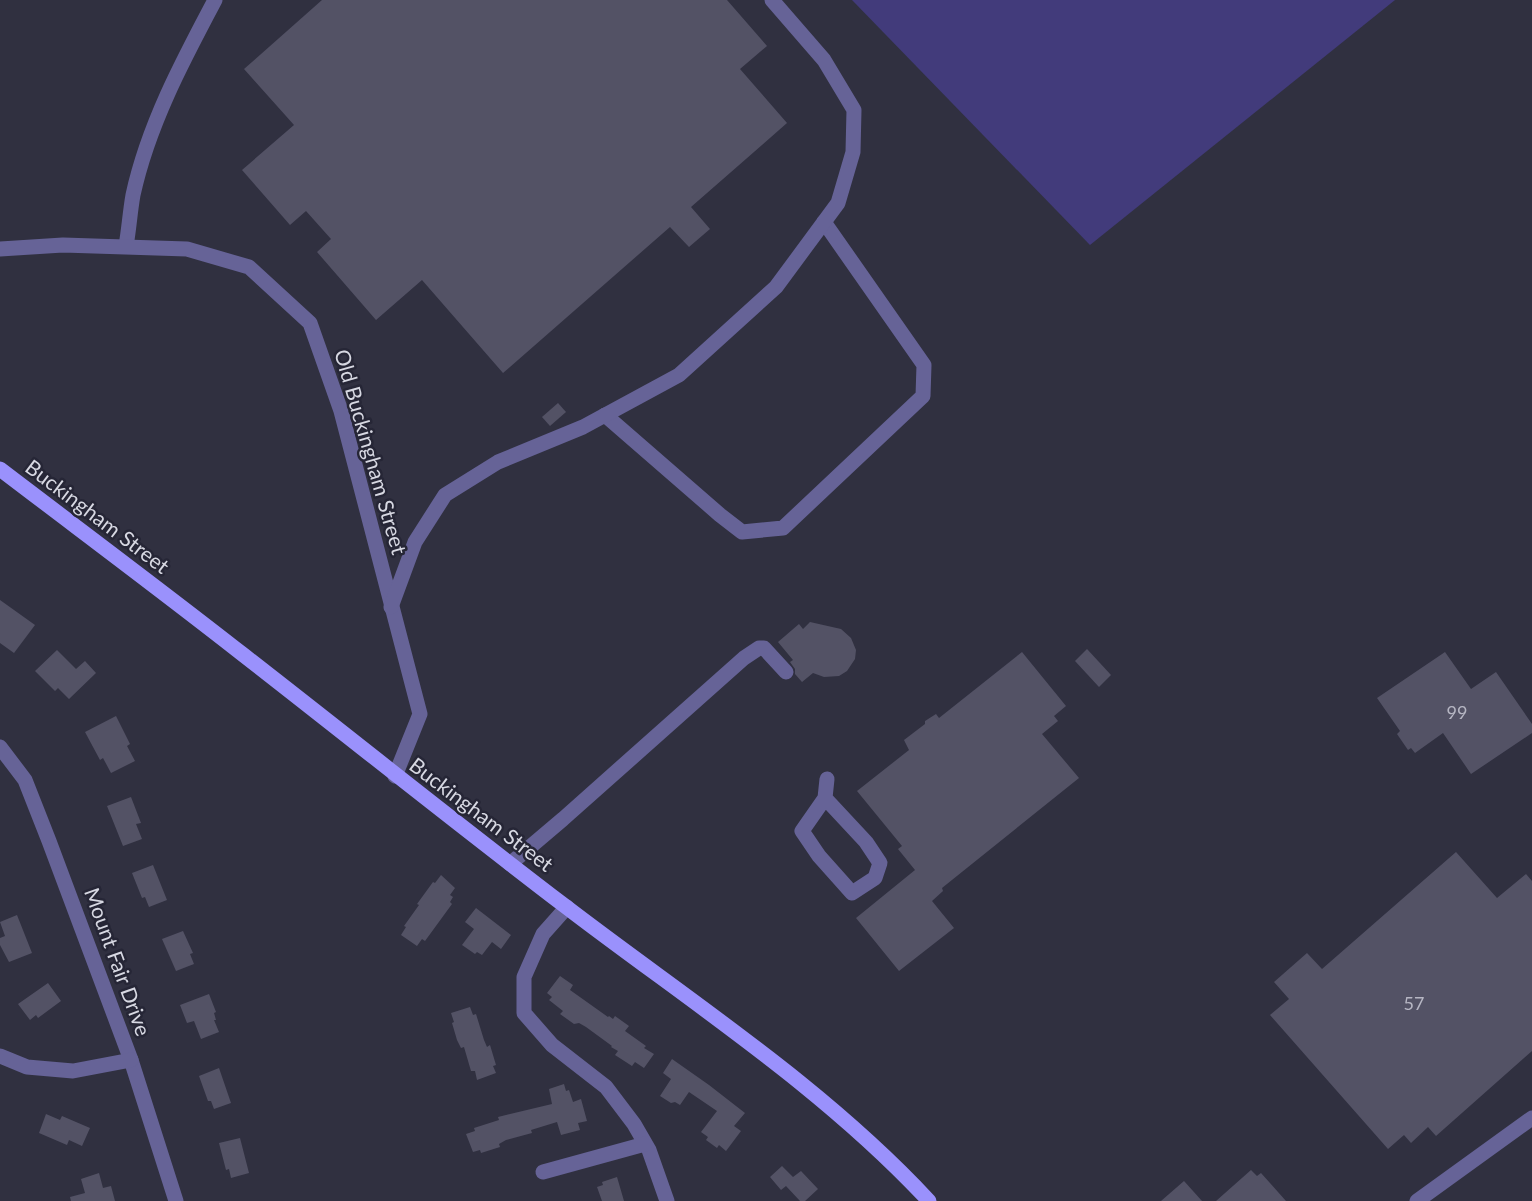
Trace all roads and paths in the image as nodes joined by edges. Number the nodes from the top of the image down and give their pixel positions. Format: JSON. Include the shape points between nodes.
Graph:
{"nodes":[{"id":1,"x":215,"y":0,"type":"edge"},
{"id":2,"x":772,"y":0,"type":"edge"},
{"id":3,"x":824,"y":222,"type":"junction"},
{"id":4,"x":126,"y":246,"type":"junction"},
{"id":5,"x":0,"y":249,"type":"edge"},
{"id":6,"x":605,"y":415,"type":"junction"},
{"id":7,"x":0,"y":469,"type":"edge"},
{"id":8,"x":391,"y":607,"type":"junction"},
{"id":9,"x":786,"y":672,"type":"dead end"},
{"id":10,"x":0,"y":747,"type":"edge"},
{"id":11,"x":395,"y":776,"type":"junction"},
{"id":12,"x":827,"y":779,"type":"dead end"},
{"id":13,"x":825,"y":798,"type":"junction"},
{"id":14,"x":510,"y":864,"type":"junction"},
{"id":15,"x":567,"y":907,"type":"junction"},
{"id":16,"x":0,"y":1056,"type":"edge"},
{"id":17,"x":131,"y":1060,"type":"junction"},
{"id":18,"x":1532,"y":1118,"type":"edge"},
{"id":19,"x":645,"y":1144,"type":"junction"},
{"id":20,"x":543,"y":1172,"type":"dead end"},
{"id":21,"x":176,"y":1201,"type":"edge"},
{"id":22,"x":667,"y":1201,"type":"edge"},
{"id":23,"x":929,"y":1201,"type":"edge"},
{"id":24,"x":1417,"y":1201,"type":"edge"}],
"edges":[{"from":1,"to":4,"type":"street","via":[[185,56],[150,137],[133,196]]},
{"from":2,"to":3,"type":"street","via":[[824,60],[854,110],[853,152],[838,203]]},
{"from":3,"to":6,"type":"street","via":[[776,287],[680,375]]},
{"from":3,"to":6,"type":"street","via":[[924,365],[923,396],[783,528],[742,531]]},
{"from":4,"to":5,"type":"street","name":"Old Buckingham Street"},
{"from":4,"to":8,"type":"street","name":"Old Buckingham Street","via":[[186,249],[249,267],[310,323],[341,411]]},
{"from":6,"to":8,"type":"street","via":[[498,462],[445,495],[415,542]]},
{"from":7,"to":11,"type":"main road","name":"Buckingham Street"},
{"from":8,"to":11,"type":"street","name":"Old Buckingham Street","via":[[420,714]]},
{"from":9,"to":14,"type":"street","via":[[764,648],[744,658]]},
{"from":10,"to":17,"type":"street","name":"Mount Fair Drive","via":[[25,780]]},
{"from":11,"to":14,"type":"main road","name":"Buckingham Street"},
{"from":12,"to":13,"type":"street"},
{"from":13,"to":13,"type":"street","via":[[880,863],[875,878],[852,893],[802,831]]},
{"from":14,"to":15,"type":"main road","name":"Buckingham Street"},
{"from":15,"to":19,"type":"street","via":[[543,934],[524,977],[524,1013],[552,1045],[606,1087]]},
{"from":15,"to":23,"type":"main road","name":"Buckingham Street","via":[[839,1113]]},
{"from":16,"to":17,"type":"street","via":[[27,1067],[73,1071]]},
{"from":17,"to":21,"type":"street","name":"Mount Fair Drive"},
{"from":18,"to":24,"type":"street"},
{"from":19,"to":20,"type":"street"},
{"from":19,"to":22,"type":"street"}]}
